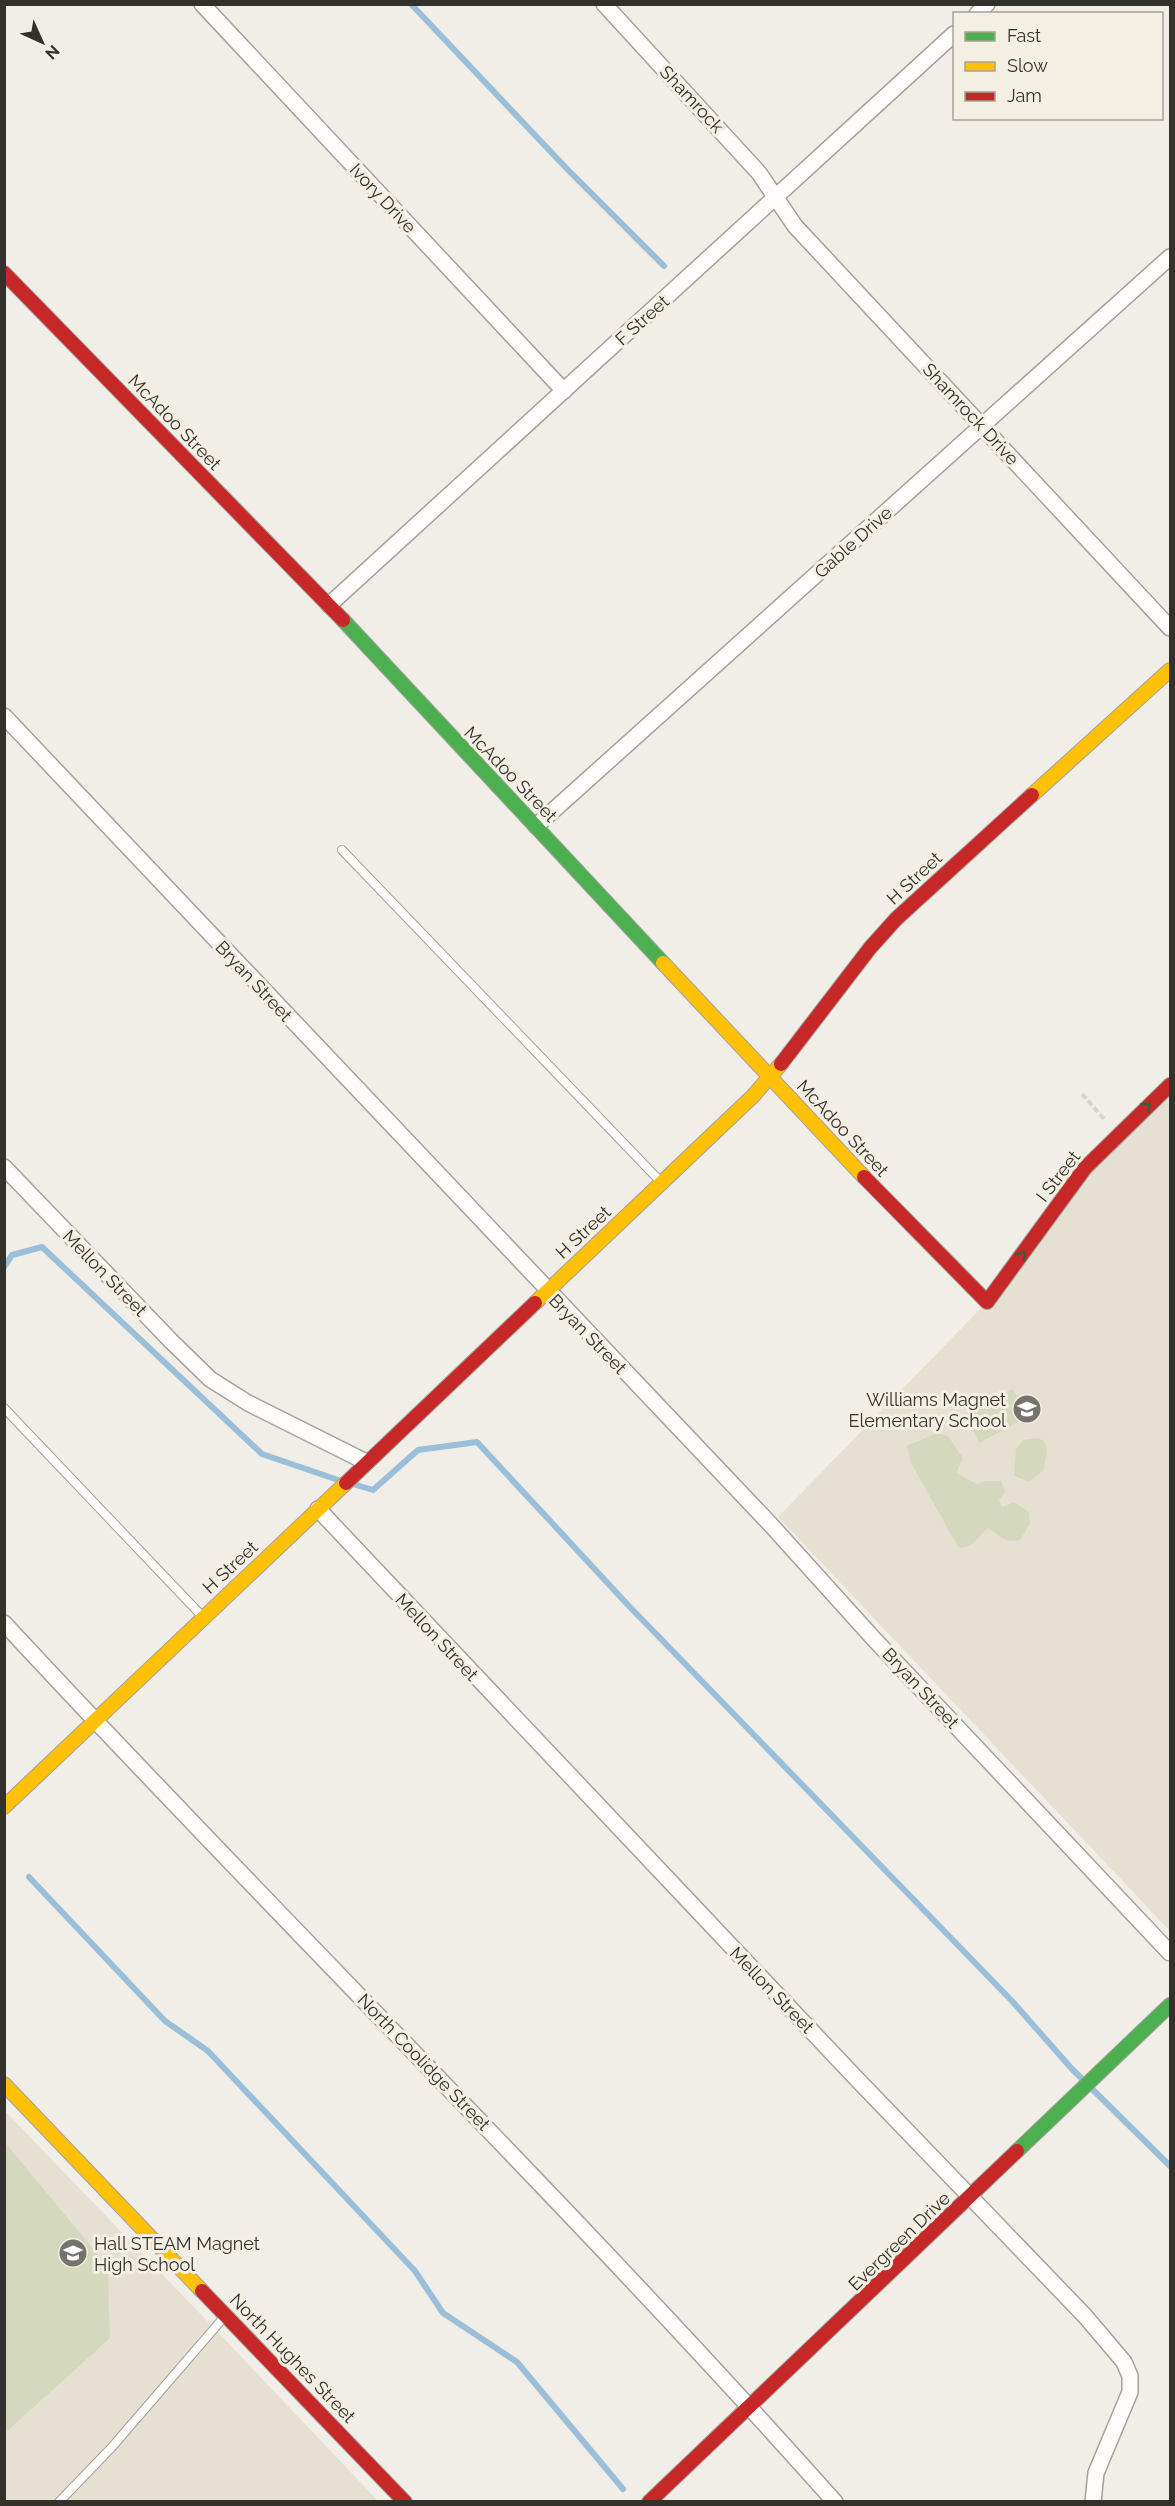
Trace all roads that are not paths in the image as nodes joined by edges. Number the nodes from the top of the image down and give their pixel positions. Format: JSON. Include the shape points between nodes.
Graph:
{"nodes":[{"id":1,"x":202,"y":4,"type":"edge"},
{"id":2,"x":604,"y":4,"type":"edge"},
{"id":3,"x":953,"y":35,"type":"edge"},
{"id":4,"x":776,"y":197,"type":"junction"},
{"id":5,"x":1170,"y":257,"type":"edge"},
{"id":6,"x":4,"y":273,"type":"edge"},
{"id":7,"x":564,"y":391,"type":"junction"},
{"id":8,"x":983,"y":426,"type":"junction"},
{"id":9,"x":329,"y":605,"type":"junction"},
{"id":10,"x":1170,"y":627,"type":"edge"},
{"id":11,"x":1170,"y":670,"type":"edge"},
{"id":12,"x":4,"y":716,"type":"edge"},
{"id":13,"x":536,"y":826,"type":"junction"},
{"id":14,"x":342,"y":850,"type":"dead end"},
{"id":15,"x":770,"y":1076,"type":"junction"},
{"id":16,"x":1170,"y":1085,"type":"edge"},
{"id":17,"x":4,"y":1167,"type":"edge"},
{"id":18,"x":662,"y":1182,"type":"junction"},
{"id":19,"x":547,"y":1290,"type":"junction"},
{"id":20,"x":987,"y":1302,"type":"joint"},
{"id":21,"x":4,"y":1408,"type":"edge"},
{"id":22,"x":361,"y":1467,"type":"junction"},
{"id":23,"x":323,"y":1504,"type":"junction"},
{"id":24,"x":203,"y":1617,"type":"junction"},
{"id":25,"x":4,"y":1623,"type":"edge"},
{"id":26,"x":95,"y":1721,"type":"junction"},
{"id":27,"x":4,"y":1807,"type":"edge"},
{"id":28,"x":1170,"y":1953,"type":"edge"},
{"id":29,"x":1170,"y":2005,"type":"edge"},
{"id":30,"x":4,"y":2084,"type":"edge"},
{"id":31,"x":970,"y":2198,"type":"junction"},
{"id":32,"x":225,"y":2314,"type":"junction"},
{"id":33,"x":750,"y":2406,"type":"junction"},
{"id":34,"x":59,"y":2502,"type":"edge"},
{"id":35,"x":405,"y":2502,"type":"edge"},
{"id":36,"x":649,"y":2502,"type":"edge"},
{"id":37,"x":835,"y":2502,"type":"edge"},
{"id":38,"x":1093,"y":2502,"type":"edge"}],
"edges":[{"from":1,"to":7,"type":"street","name":"Ivory Drive"},
{"from":2,"to":4,"type":"street","name":"Shamrock","via":[[736,146]]},
{"from":3,"to":4,"type":"street","name":"F Street"},
{"from":4,"to":7,"type":"street","name":"F Street"},
{"from":4,"to":8,"type":"street","name":"Shamrock Drive","via":[[795,226]]},
{"from":5,"to":8,"type":"street","name":"Gable Drive"},
{"from":6,"to":9,"type":"street","name":"McAdoo Street"},
{"from":7,"to":9,"type":"street","name":"F Street"},
{"from":8,"to":10,"type":"street","name":"Shamrock Drive"},
{"from":8,"to":13,"type":"street","name":"Gable Drive"},
{"from":9,"to":13,"type":"street","name":"McAdoo Street"},
{"from":11,"to":15,"type":"street","name":"H Street","via":[[896,919],[798,1046]]},
{"from":12,"to":19,"type":"street","name":"Bryan Street"},
{"from":13,"to":15,"type":"street","name":"McAdoo Street"},
{"from":14,"to":18,"type":"lane"},
{"from":15,"to":18,"type":"street","name":"H Street"},
{"from":15,"to":20,"type":"street","name":"McAdoo Street"},
{"from":20,"to":16,"type":"street","name":"I Street","one_way":true,"via":[[1068,1189]]},
{"from":17,"to":22,"type":"street","name":"Mellon Street","via":[[210,1379]]},
{"from":18,"to":19,"type":"street","name":"H Street"},
{"from":19,"to":22,"type":"street","name":"H Street"},
{"from":19,"to":28,"type":"street","name":"Bryan Street"},
{"from":21,"to":24,"type":"lane"},
{"from":22,"to":23,"type":"street","name":"H Street"},
{"from":23,"to":24,"type":"street","name":"H Street"},
{"from":23,"to":31,"type":"street","name":"Mellon Street"},
{"from":24,"to":26,"type":"street","name":"H Street"},
{"from":25,"to":26,"type":"street","name":"North Coolidge Street"},
{"from":26,"to":27,"type":"street","name":"H Street"},
{"from":26,"to":33,"type":"street","name":"North Coolidge Street"},
{"from":29,"to":31,"type":"street","name":"Evergreen Drive"},
{"from":30,"to":32,"type":"street","name":"North Hughes Street"},
{"from":31,"to":33,"type":"street","name":"Evergreen Drive"},
{"from":31,"to":38,"type":"street","name":"Mellon Street","via":[[1085,2316],[1124,2362],[1130,2376],[1130,2392],[1096,2473]]},
{"from":32,"to":34,"type":"lane","via":[[112,2447]]},
{"from":32,"to":35,"type":"street","name":"North Hughes Street"},
{"from":33,"to":36,"type":"street","name":"Evergreen Drive"},
{"from":33,"to":37,"type":"street","name":"North Coolidge Street"}]}
